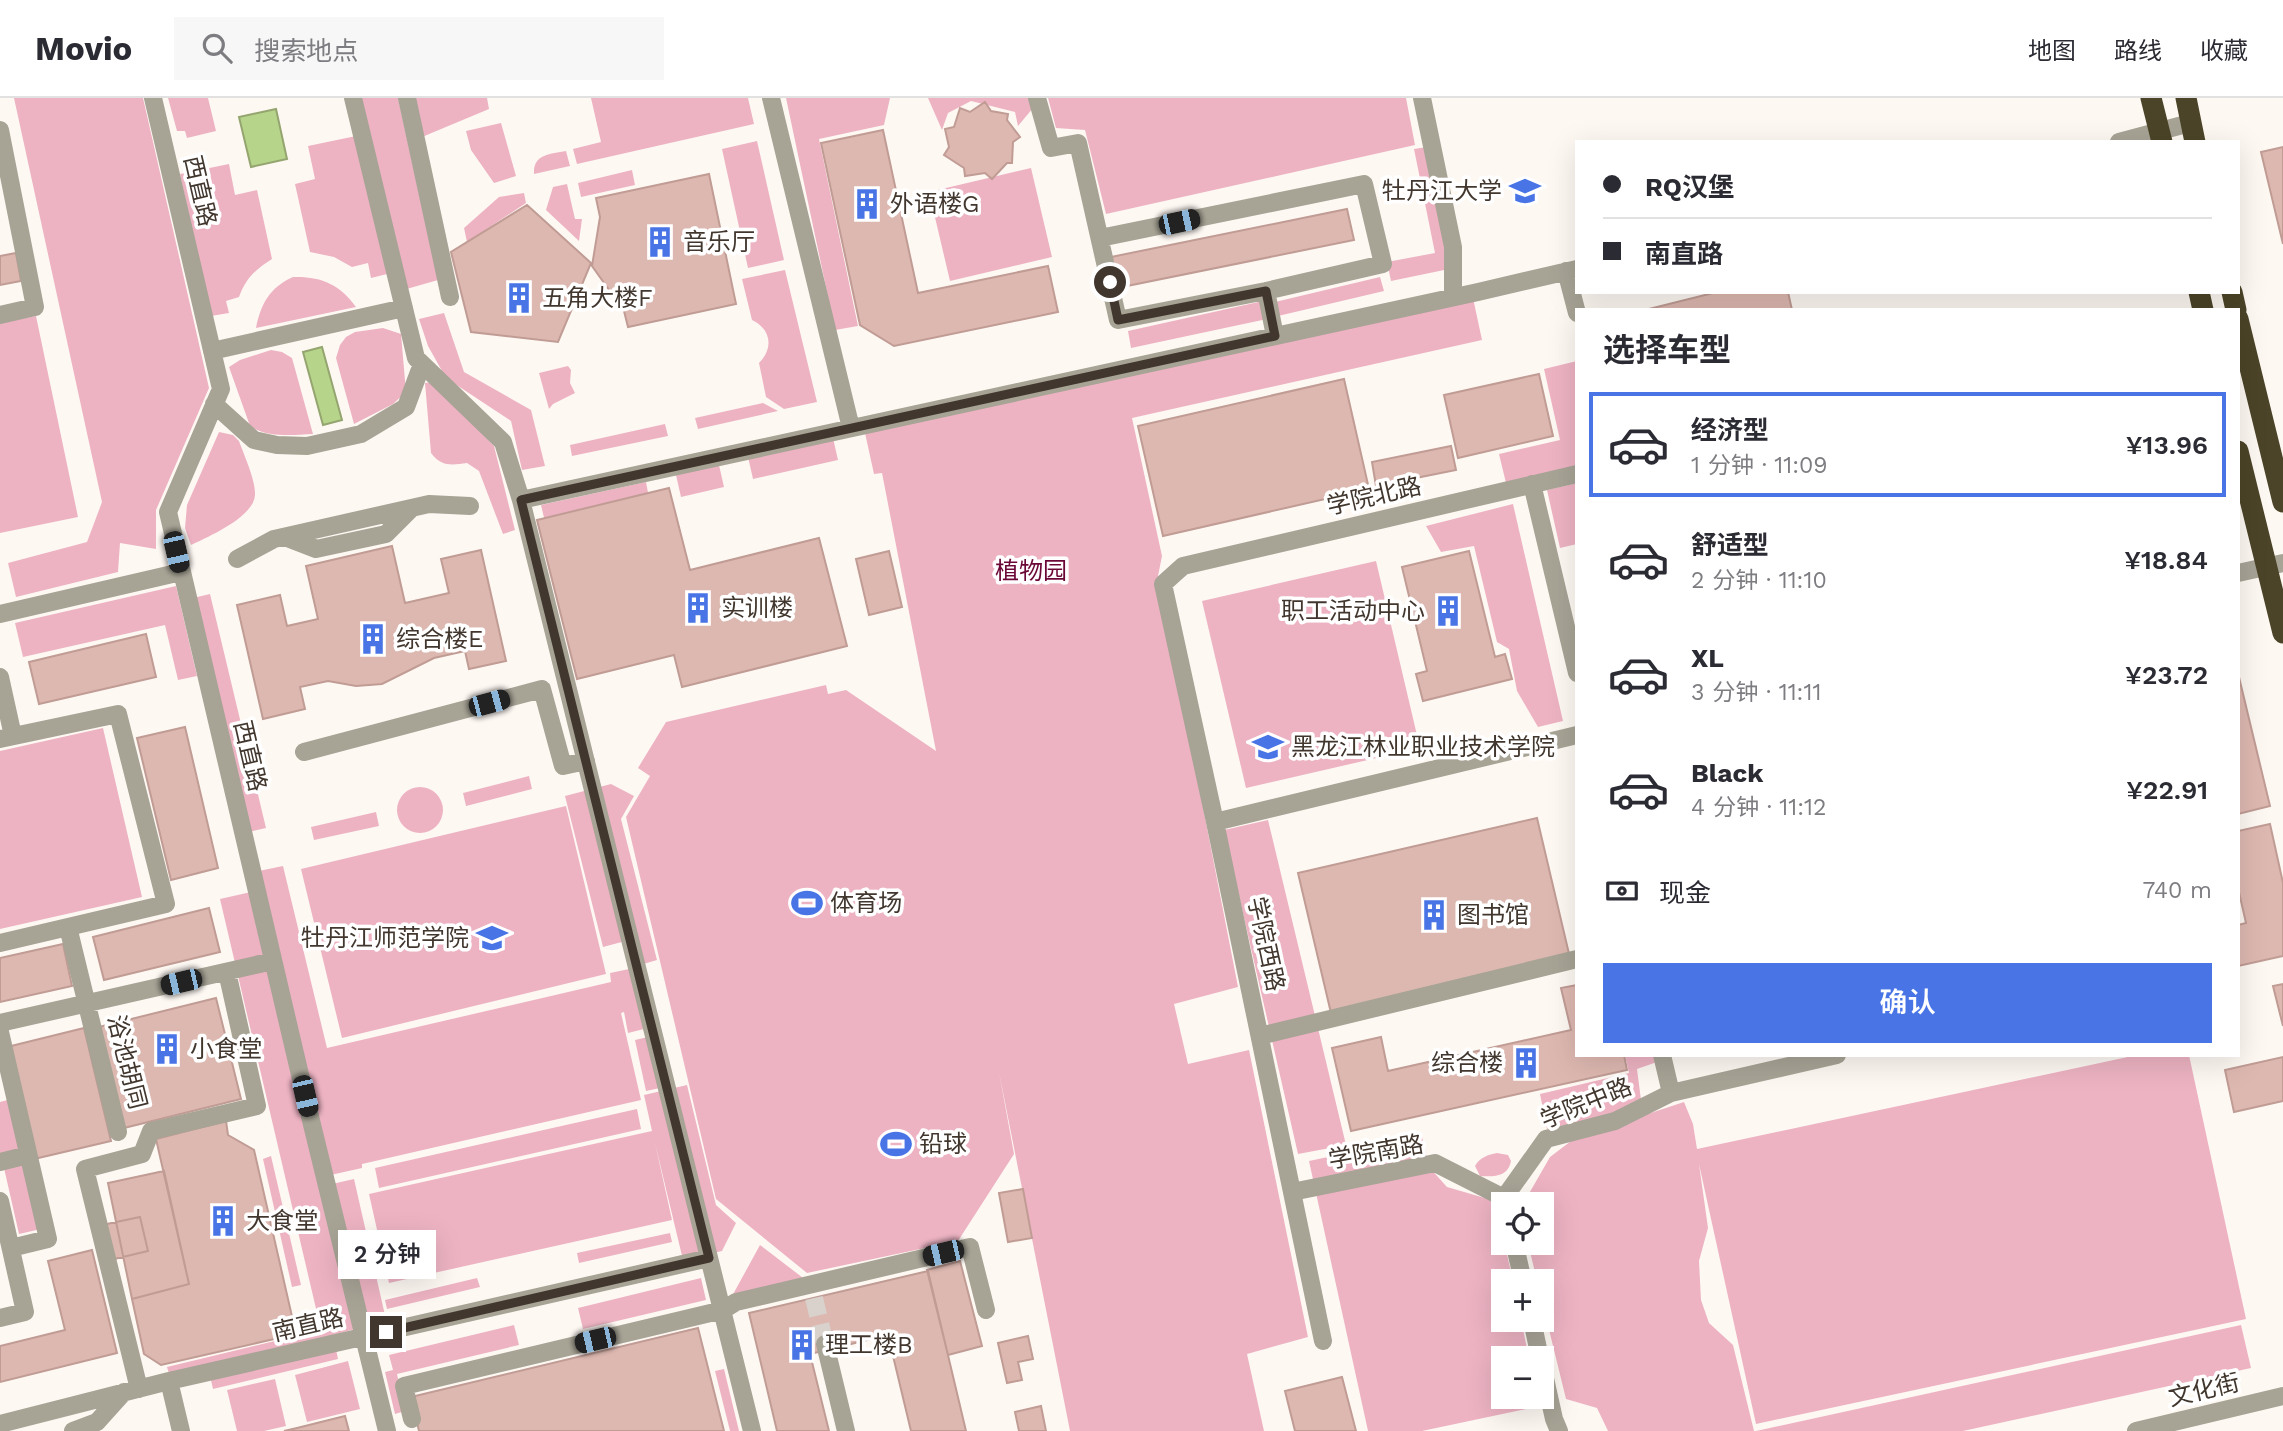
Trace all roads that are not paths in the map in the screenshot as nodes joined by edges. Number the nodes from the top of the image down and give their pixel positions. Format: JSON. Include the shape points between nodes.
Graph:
{"nodes":[{"id":1,"x":153,"y":98,"type":"edge"},
{"id":2,"x":353,"y":98,"type":"edge"},
{"id":3,"x":407,"y":98,"type":"edge"},
{"id":4,"x":771,"y":98,"type":"edge"},
{"id":5,"x":1037,"y":98,"type":"edge"},
{"id":6,"x":1422,"y":98,"type":"edge"},
{"id":7,"x":2151,"y":98,"type":"edge"},
{"id":8,"x":2186,"y":98,"type":"edge"},
{"id":9,"x":0,"y":130,"type":"edge"},
{"id":10,"x":2193,"y":132,"type":"edge"},
{"id":11,"x":2161,"y":137,"type":"edge"},
{"id":12,"x":2136,"y":140,"type":"edge"},
{"id":13,"x":1100,"y":238,"type":"junction"},
{"id":14,"x":1571,"y":270,"type":"edge"},
{"id":15,"x":1266,"y":291,"type":"junction"},
{"id":16,"x":450,"y":297,"type":"dead end"},
{"id":17,"x":1453,"y":297,"type":"junction"},
{"id":18,"x":404,"y":308,"type":"junction"},
{"id":19,"x":1576,"y":308,"type":"edge"},
{"id":20,"x":0,"y":315,"type":"edge"},
{"id":21,"x":2240,"y":327,"type":"edge"},
{"id":22,"x":1275,"y":336,"type":"junction"},
{"id":23,"x":212,"y":351,"type":"junction"},
{"id":24,"x":422,"y":364,"type":"junction"},
{"id":25,"x":221,"y":403,"type":"junction"},
{"id":26,"x":851,"y":428,"type":"junction"},
{"id":27,"x":2240,"y":457,"type":"edge"},
{"id":28,"x":1575,"y":474,"type":"edge"},
{"id":29,"x":1532,"y":484,"type":"junction"},
{"id":30,"x":521,"y":500,"type":"junction"},
{"id":31,"x":2283,"y":502,"type":"edge"},
{"id":32,"x":470,"y":506,"type":"dead end"},
{"id":33,"x":237,"y":559,"type":"dead end"},
{"id":34,"x":2275,"y":564,"type":"edge"},
{"id":35,"x":1183,"y":566,"type":"joint"},
{"id":36,"x":181,"y":572,"type":"junction"},
{"id":37,"x":2240,"y":573,"type":"edge"},
{"id":38,"x":0,"y":614,"type":"edge"},
{"id":39,"x":2283,"y":633,"type":"edge"},
{"id":40,"x":1575,"y":665,"type":"edge"},
{"id":41,"x":0,"y":677,"type":"edge"},
{"id":42,"x":1575,"y":735,"type":"edge"},
{"id":43,"x":7,"y":738,"type":"edge"},
{"id":44,"x":304,"y":752,"type":"dead end"},
{"id":45,"x":586,"y":761,"type":"junction"},
{"id":46,"x":1215,"y":822,"type":"junction"},
{"id":47,"x":68,"y":927,"type":"junction"},
{"id":48,"x":0,"y":943,"type":"edge"},
{"id":49,"x":1575,"y":959,"type":"edge"},
{"id":50,"x":273,"y":961,"type":"junction"},
{"id":51,"x":227,"y":972,"type":"junction"},
{"id":52,"x":88,"y":1003,"type":"junction"},
{"id":53,"x":0,"y":1023,"type":"edge"},
{"id":54,"x":0,"y":1032,"type":"edge"},
{"id":55,"x":1260,"y":1036,"type":"junction"},
{"id":56,"x":1662,"y":1057,"type":"edge"},
{"id":57,"x":1828,"y":1057,"type":"edge"},
{"id":58,"x":1671,"y":1093,"type":"junction"},
{"id":59,"x":7,"y":1096,"type":"edge"},
{"id":60,"x":118,"y":1132,"type":"dead end"},
{"id":61,"x":28,"y":1156,"type":"junction"},
{"id":62,"x":0,"y":1162,"type":"edge"},
{"id":63,"x":1292,"y":1192,"type":"junction"},
{"id":64,"x":1511,"y":1192,"type":"edge"},
{"id":65,"x":1491,"y":1193,"type":"edge"},
{"id":66,"x":0,"y":1201,"type":"edge"},
{"id":67,"x":709,"y":1258,"type":"junction"},
{"id":68,"x":8,"y":1260,"type":"edge"},
{"id":69,"x":723,"y":1310,"type":"junction"},
{"id":70,"x":986,"y":1310,"type":"dead end"},
{"id":71,"x":0,"y":1318,"type":"edge"},
{"id":72,"x":363,"y":1337,"type":"junction"},
{"id":73,"x":1323,"y":1341,"type":"dead end"},
{"id":74,"x":825,"y":1344,"type":"tunnel mouth"},
{"id":75,"x":169,"y":1381,"type":"junction"},
{"id":76,"x":131,"y":1391,"type":"junction"},
{"id":77,"x":2283,"y":1396,"type":"edge"},
{"id":78,"x":1552,"y":1409,"type":"edge"},
{"id":79,"x":412,"y":1419,"type":"dead end"},
{"id":80,"x":0,"y":1424,"type":"edge"},
{"id":81,"x":73,"y":1431,"type":"edge"},
{"id":82,"x":181,"y":1431,"type":"edge"},
{"id":83,"x":387,"y":1431,"type":"edge"},
{"id":84,"x":752,"y":1431,"type":"edge"},
{"id":85,"x":846,"y":1431,"type":"edge"},
{"id":86,"x":1559,"y":1431,"type":"edge"},
{"id":87,"x":2136,"y":1431,"type":"edge"}],
"edges":[{"from":1,"to":23,"type":"street","name":"西直路"},
{"from":2,"to":18,"type":"street"},
{"from":3,"to":16,"type":"street"},
{"from":4,"to":26,"type":"street"},
{"from":5,"to":13,"type":"street","via":[[1051,148],[1078,143]]},
{"from":6,"to":17,"type":"street","via":[[1453,247]]},
{"from":7,"to":11,"type":"highway"},
{"from":8,"to":10,"type":"highway"},
{"from":9,"to":20,"type":"street","via":[[35,307]]},
{"from":10,"to":11,"type":"street"},
{"from":11,"to":12,"type":"street"},
{"from":13,"to":15,"type":"street","via":[[1118,320]]},
{"from":13,"to":15,"type":"street","via":[[1364,184],[1383,264]]},
{"from":14,"to":17,"type":"street"},
{"from":14,"to":19,"type":"street"},
{"from":15,"to":22,"type":"street"},
{"from":17,"to":22,"type":"street"},
{"from":18,"to":23,"type":"street"},
{"from":18,"to":24,"type":"street","via":[[416,358]]},
{"from":21,"to":31,"type":"highway"},
{"from":22,"to":26,"type":"street"},
{"from":23,"to":25,"type":"street","name":"西直路"},
{"from":24,"to":25,"type":"street","via":[[406,407],[361,434],[307,446],[254,440]]},
{"from":24,"to":30,"type":"street","via":[[503,442]]},
{"from":25,"to":36,"type":"street","name":"西直路","via":[[167,512]]},
{"from":26,"to":30,"type":"street"},
{"from":27,"to":34,"type":"highway"},
{"from":28,"to":29,"type":"street","name":"学院北路"},
{"from":29,"to":35,"type":"street","name":"学院北路"},
{"from":29,"to":40,"type":"street"},
{"from":30,"to":45,"type":"street"},
{"from":32,"to":33,"type":"street","via":[[429,504],[274,539]]},
{"from":34,"to":37,"type":"street"},
{"from":34,"to":39,"type":"highway"},
{"from":35,"to":46,"type":"street","name":"学院西路","via":[[1163,584]]},
{"from":36,"to":38,"type":"street"},
{"from":36,"to":50,"type":"street","name":"西直路"},
{"from":41,"to":43,"type":"street"},
{"from":42,"to":46,"type":"street"},
{"from":43,"to":47,"type":"street","via":[[118,713],[166,904]]},
{"from":44,"to":45,"type":"street","via":[[542,689],[563,766]]},
{"from":45,"to":67,"type":"street"},
{"from":46,"to":55,"type":"street","name":"学院西路"},
{"from":47,"to":48,"type":"street"},
{"from":47,"to":52,"type":"street","name":"浴池胡同"},
{"from":49,"to":55,"type":"street"},
{"from":50,"to":51,"type":"street"},
{"from":50,"to":72,"type":"street","name":"西直路"},
{"from":51,"to":52,"type":"street"},
{"from":51,"to":76,"type":"street","via":[[257,1106],[152,1131],[142,1154],[85,1169]]},
{"from":52,"to":53,"type":"street"},
{"from":52,"to":60,"type":"street","name":"浴池胡同"},
{"from":54,"to":59,"type":"street"},
{"from":55,"to":63,"type":"street","name":"学院西路"},
{"from":56,"to":58,"type":"street","name":"学院中路"},
{"from":57,"to":58,"type":"street"},
{"from":58,"to":64,"type":"street","name":"学院中路","via":[[1615,1121],[1546,1139]]},
{"from":59,"to":61,"type":"street"},
{"from":61,"to":62,"type":"street"},
{"from":61,"to":68,"type":"street","via":[[48,1239]]},
{"from":63,"to":65,"type":"street","name":"学院南路","via":[[1435,1163]]},
{"from":63,"to":73,"type":"street","name":"学院西路"},
{"from":66,"to":68,"type":"street"},
{"from":67,"to":69,"type":"street"},
{"from":67,"to":72,"type":"street","name":"南直路"},
{"from":68,"to":71,"type":"street","via":[[25,1312]]},
{"from":69,"to":70,"type":"street","via":[[736,1302],[812,1291],[970,1247]]},
{"from":69,"to":79,"type":"street","via":[[404,1386]]},
{"from":69,"to":84,"type":"street"},
{"from":72,"to":75,"type":"street","name":"南直路"},
{"from":72,"to":83,"type":"street","name":"西直路"},
{"from":74,"to":85,"type":"street"},
{"from":75,"to":76,"type":"street","name":"南直路"},
{"from":75,"to":82,"type":"street"},
{"from":76,"to":80,"type":"street","name":"南直路"},
{"from":76,"to":81,"type":"street","via":[[97,1422]]},
{"from":77,"to":87,"type":"street","name":"文化街"},
{"from":78,"to":86,"type":"street"}]}
